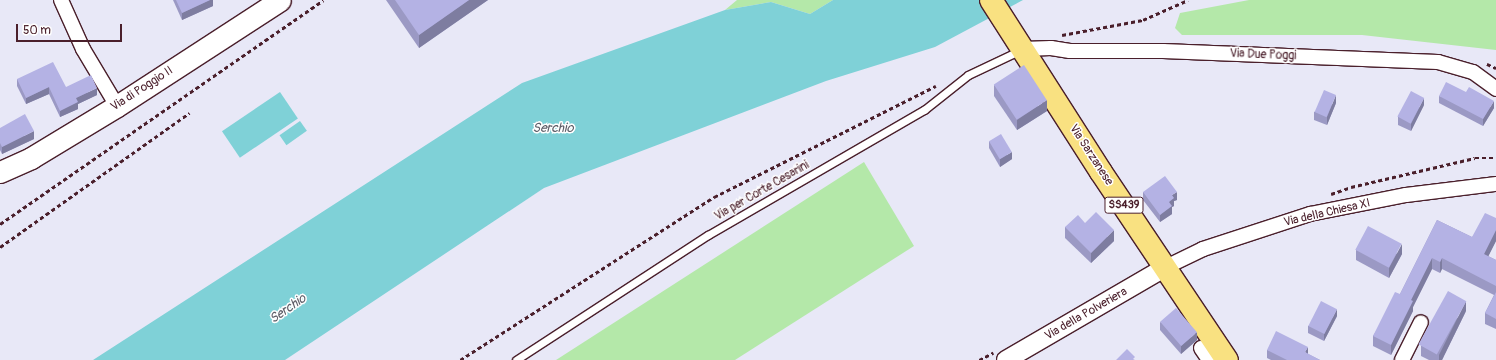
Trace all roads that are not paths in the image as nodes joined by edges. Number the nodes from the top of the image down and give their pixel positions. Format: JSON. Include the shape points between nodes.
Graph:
{"nodes":[{"id":1,"x":61,"y":0,"type":"edge"},
{"id":2,"x":280,"y":0,"type":"edge"},
{"id":3,"x":990,"y":0,"type":"edge"},
{"id":4,"x":1023,"y":49,"type":"junction"},
{"id":5,"x":1496,"y":89,"type":"edge"},
{"id":6,"x":117,"y":106,"type":"junction"},
{"id":7,"x":0,"y":172,"type":"edge"},
{"id":8,"x":1496,"y":184,"type":"edge"},
{"id":9,"x":1166,"y":267,"type":"junction"},
{"id":10,"x":1421,"y":322,"type":"dead end"},
{"id":11,"x":1201,"y":348,"type":"dead end"},
{"id":12,"x":516,"y":360,"type":"edge"},
{"id":13,"x":1006,"y":360,"type":"edge"},
{"id":14,"x":1209,"y":360,"type":"edge"},
{"id":15,"x":1227,"y":360,"type":"edge"},
{"id":16,"x":1402,"y":360,"type":"edge"}],
"edges":[{"from":1,"to":6,"type":"street","via":[[83,49]]},
{"from":2,"to":6,"type":"main road","name":"Via di Poggio II"},
{"from":3,"to":4,"type":"main road","number":"SS439"},
{"from":4,"to":5,"type":"street","name":"Via Due Poggi","via":[[1164,51],[1438,62],[1473,72]]},
{"from":4,"to":9,"type":"main road","name":"Via Sarzanese","number":"SS439","via":[[1097,166]]},
{"from":4,"to":12,"type":"lane","name":"Via per Corte Cesarini","via":[[968,76],[924,110],[708,235]]},
{"from":6,"to":7,"type":"main road","name":"Via di Poggio II","via":[[31,158]]},
{"from":8,"to":9,"type":"street","name":"Via della Chiesa XI","via":[[1406,195],[1310,214],[1203,249]]},
{"from":9,"to":13,"type":"street","name":"Via della Polveriera"},
{"from":9,"to":15,"type":"main road","name":"Via Sarzanese","number":"SS439"},
{"from":10,"to":16,"type":"street"},
{"from":11,"to":14,"type":"street"}]}
